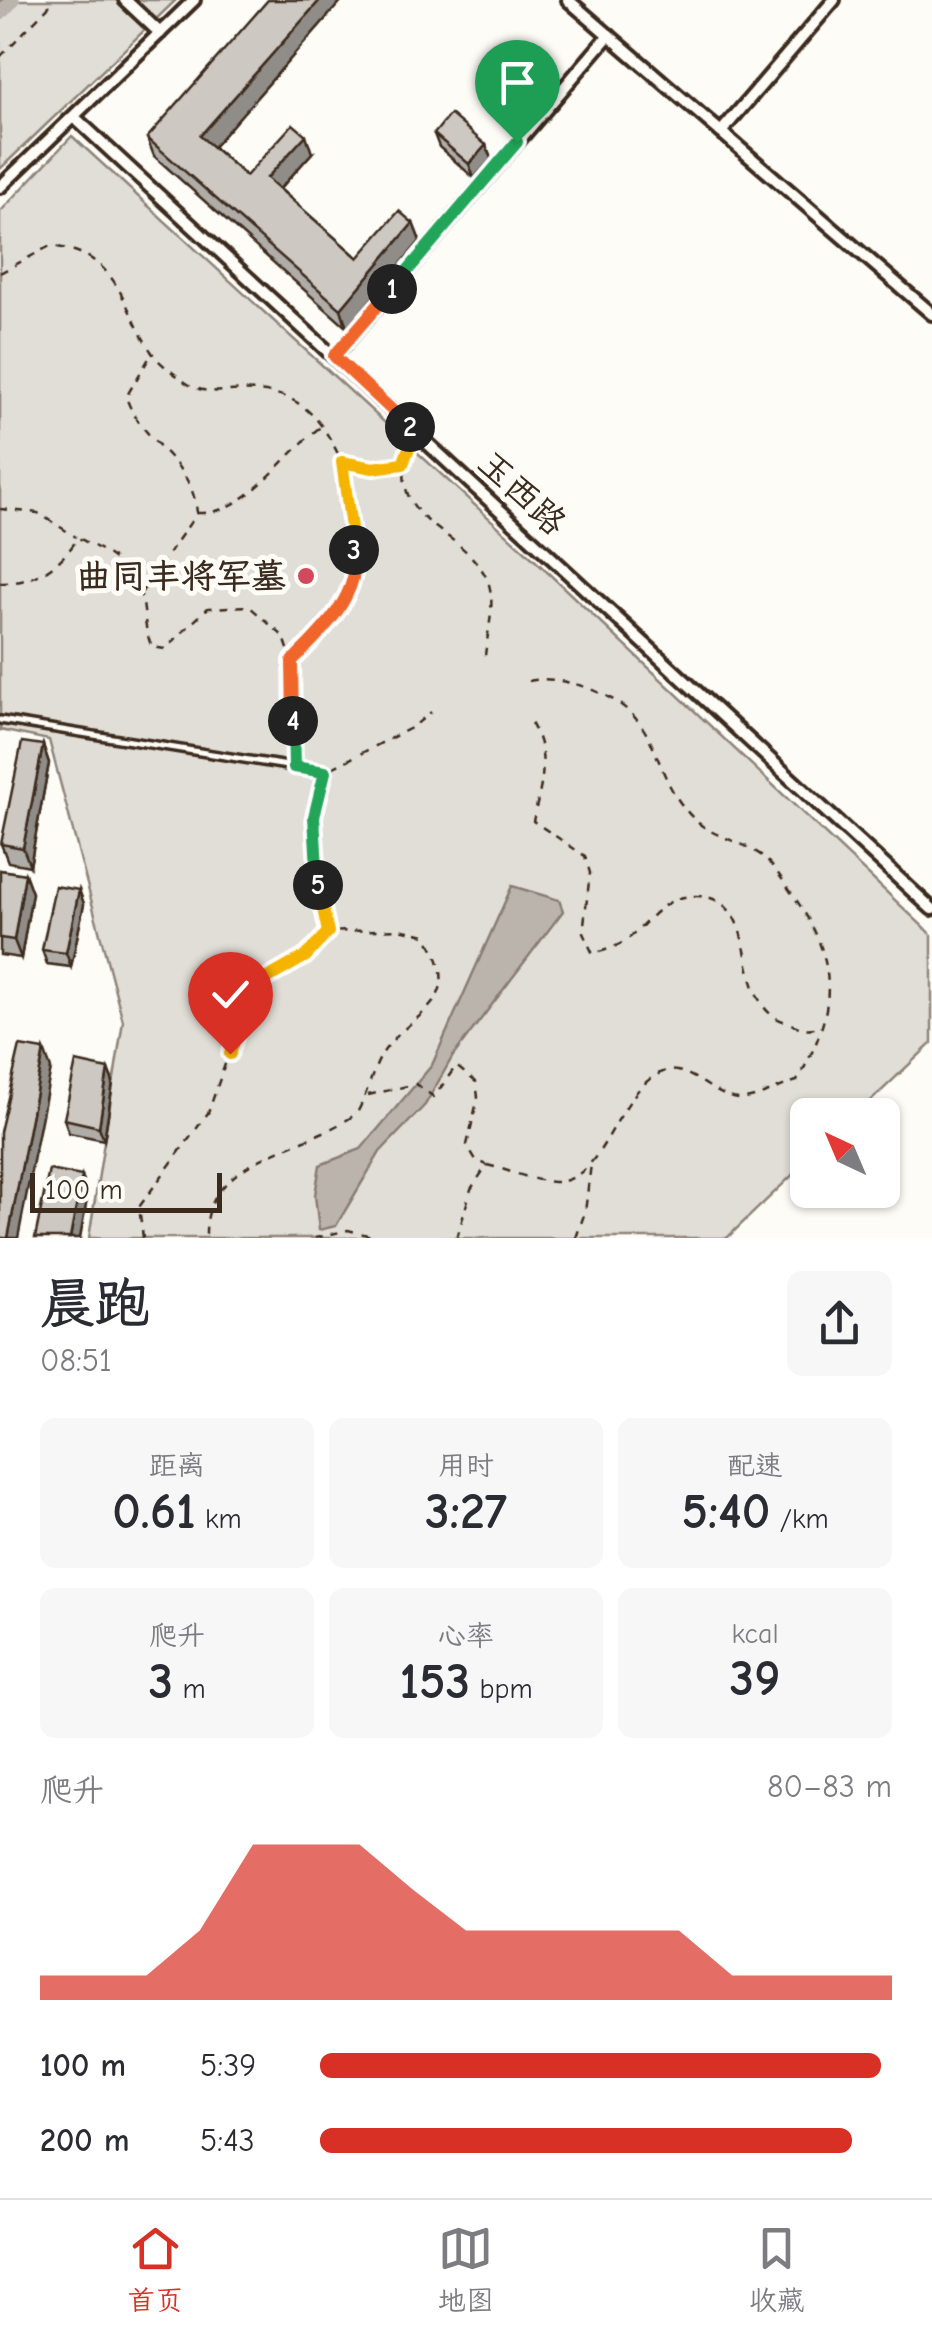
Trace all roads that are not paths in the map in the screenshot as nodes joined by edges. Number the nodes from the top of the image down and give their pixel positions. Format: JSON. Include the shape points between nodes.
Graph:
{"nodes":[{"id":1,"x":125,"y":0,"type":"edge"},
{"id":2,"x":194,"y":0,"type":"edge"},
{"id":3,"x":568,"y":0,"type":"edge"},
{"id":4,"x":834,"y":0,"type":"edge"},
{"id":5,"x":160,"y":33,"type":"junction"},
{"id":6,"x":609,"y":35,"type":"junction"},
{"id":7,"x":74,"y":117,"type":"junction"},
{"id":8,"x":720,"y":132,"type":"junction"},
{"id":9,"x":0,"y":187,"type":"edge"},
{"id":10,"x":932,"y":314,"type":"edge"},
{"id":11,"x":334,"y":356,"type":"junction"},
{"id":12,"x":0,"y":720,"type":"edge"},
{"id":13,"x":325,"y":772,"type":"road end"},
{"id":14,"x":932,"y":909,"type":"edge"}],
"edges":[{"from":1,"to":5,"type":"street"},
{"from":2,"to":5,"type":"street"},
{"from":3,"to":6,"type":"street"},
{"from":4,"to":8,"type":"street"},
{"from":5,"to":7,"type":"street"},
{"from":6,"to":8,"type":"street"},
{"from":6,"to":11,"type":"street"},
{"from":7,"to":9,"type":"street"},
{"from":7,"to":11,"type":"street","name":"玉西路"},
{"from":8,"to":10,"type":"street"},
{"from":11,"to":14,"type":"street","name":"玉西路"},
{"from":12,"to":13,"type":"lane"}]}
